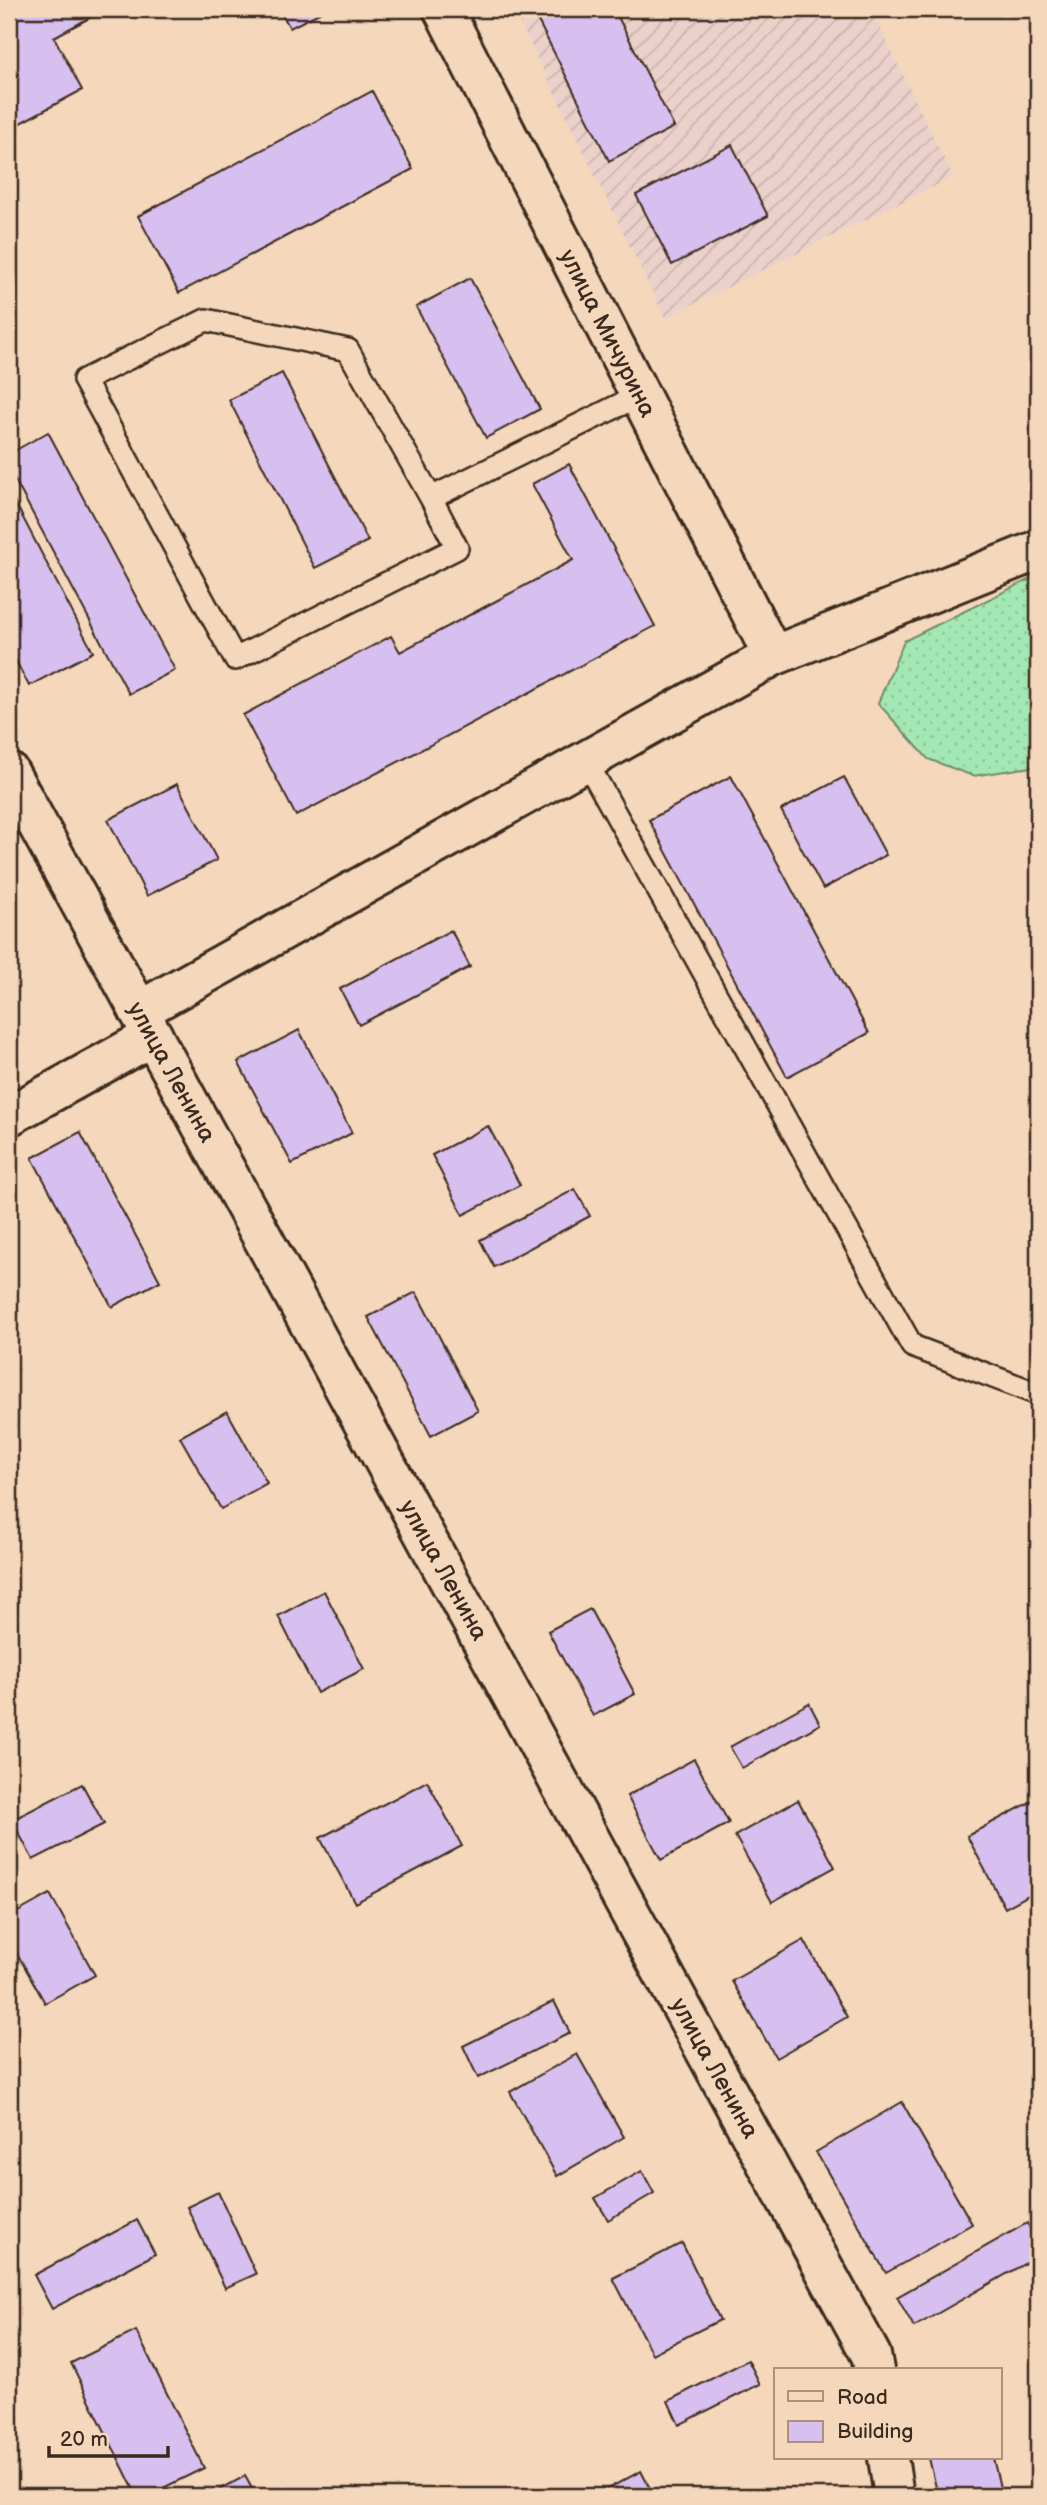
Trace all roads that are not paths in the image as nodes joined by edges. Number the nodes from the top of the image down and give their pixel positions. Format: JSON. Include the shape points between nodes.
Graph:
{"nodes":[{"id":1,"x":443,"y":9,"type":"edge"},
{"id":2,"x":640,"y":395,"type":"junction"},
{"id":3,"x":431,"y":498,"type":"junction"},
{"id":4,"x":1038,"y":550,"type":"edge"},
{"id":5,"x":774,"y":656,"type":"junction"},
{"id":6,"x":586,"y":761,"type":"junction"},
{"id":7,"x":9,"y":772,"type":"edge"},
{"id":8,"x":146,"y":1024,"type":"junction"},
{"id":9,"x":9,"y":1116,"type":"edge"},
{"id":10,"x":1038,"y":1394,"type":"edge"},
{"id":11,"x":874,"y":2368,"type":"edge"},
{"id":12,"x":888,"y":2460,"type":"edge"},
{"id":13,"x":894,"y":2496,"type":"edge"}],
"edges":[{"from":1,"to":2,"type":"street","name":"улица Мичурина"},
{"from":2,"to":3,"type":"lane"},
{"from":2,"to":5,"type":"street","name":"улица Мичурина"},
{"from":3,"to":3,"type":"lane","via":[[457,548],[235,659],[84,380],[206,320],[348,350]]},
{"from":4,"to":5,"type":"street"},
{"from":5,"to":6,"type":"street"},
{"from":6,"to":8,"type":"street"},
{"from":6,"to":10,"type":"lane","via":[[912,1346]]},
{"from":7,"to":8,"type":"street","name":"улица Ленина"},
{"from":8,"to":9,"type":"street"},
{"from":8,"to":11,"type":"street","name":"улица Ленина","via":[[871,2355]]},
{"from":12,"to":13,"type":"street"}]}
